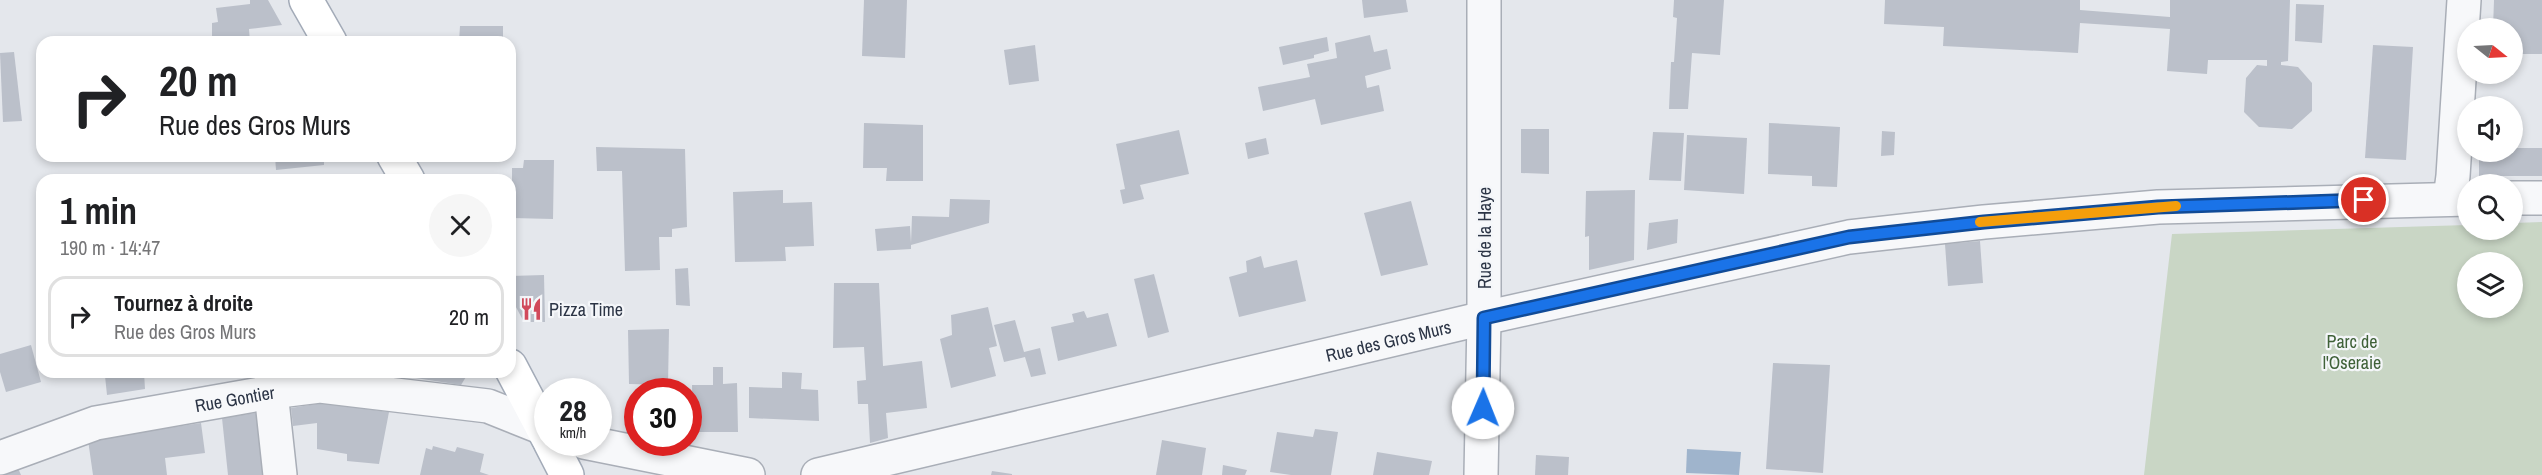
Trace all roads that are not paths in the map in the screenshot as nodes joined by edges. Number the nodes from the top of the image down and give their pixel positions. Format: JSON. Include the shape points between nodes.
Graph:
{"nodes":[{"id":1,"x":306,"y":0,"type":"edge"},
{"id":2,"x":1484,"y":0,"type":"edge"},
{"id":3,"x":2464,"y":0,"type":"edge"},
{"id":4,"x":327,"y":36,"type":"edge"},
{"id":5,"x":2457,"y":191,"type":"edge"},
{"id":6,"x":2523,"y":198,"type":"edge"},
{"id":7,"x":2542,"y":198,"type":"edge"},
{"id":8,"x":2457,"y":199,"type":"edge"},
{"id":9,"x":1484,"y":318,"type":"junction"},
{"id":10,"x":516,"y":377,"type":"edge"},
{"id":11,"x":272,"y":392,"type":"junction"},
{"id":12,"x":534,"y":411,"type":"edge"},
{"id":13,"x":534,"y":429,"type":"edge"},
{"id":14,"x":612,"y":448,"type":"edge"},
{"id":15,"x":558,"y":456,"type":"edge"},
{"id":16,"x":0,"y":458,"type":"edge"},
{"id":17,"x":280,"y":475,"type":"edge"},
{"id":18,"x":567,"y":475,"type":"edge"},
{"id":19,"x":748,"y":475,"type":"edge"},
{"id":20,"x":818,"y":475,"type":"edge"},
{"id":21,"x":1481,"y":475,"type":"edge"}],
"edges":[{"from":1,"to":4,"type":"main road"},
{"from":2,"to":9,"type":"street","name":"Rue de la Haye"},
{"from":3,"to":5,"type":"street","via":[[2453,176]]},
{"from":6,"to":7,"type":"street"},
{"from":8,"to":9,"type":"street","name":"Rue des Gros Murs","via":[[2158,207],[1849,237]]},
{"from":9,"to":20,"type":"street","name":"Rue des Gros Murs"},
{"from":9,"to":21,"type":"street","name":"Rue de la Haye"},
{"from":10,"to":12,"type":"main road"},
{"from":11,"to":13,"type":"street","name":"Rue Gontier","via":[[320,386],[488,406]]},
{"from":11,"to":16,"type":"street","name":"Rue Gontier","via":[[96,423]]},
{"from":11,"to":17,"type":"street"},
{"from":14,"to":19,"type":"street"},
{"from":15,"to":18,"type":"main road"}]}
